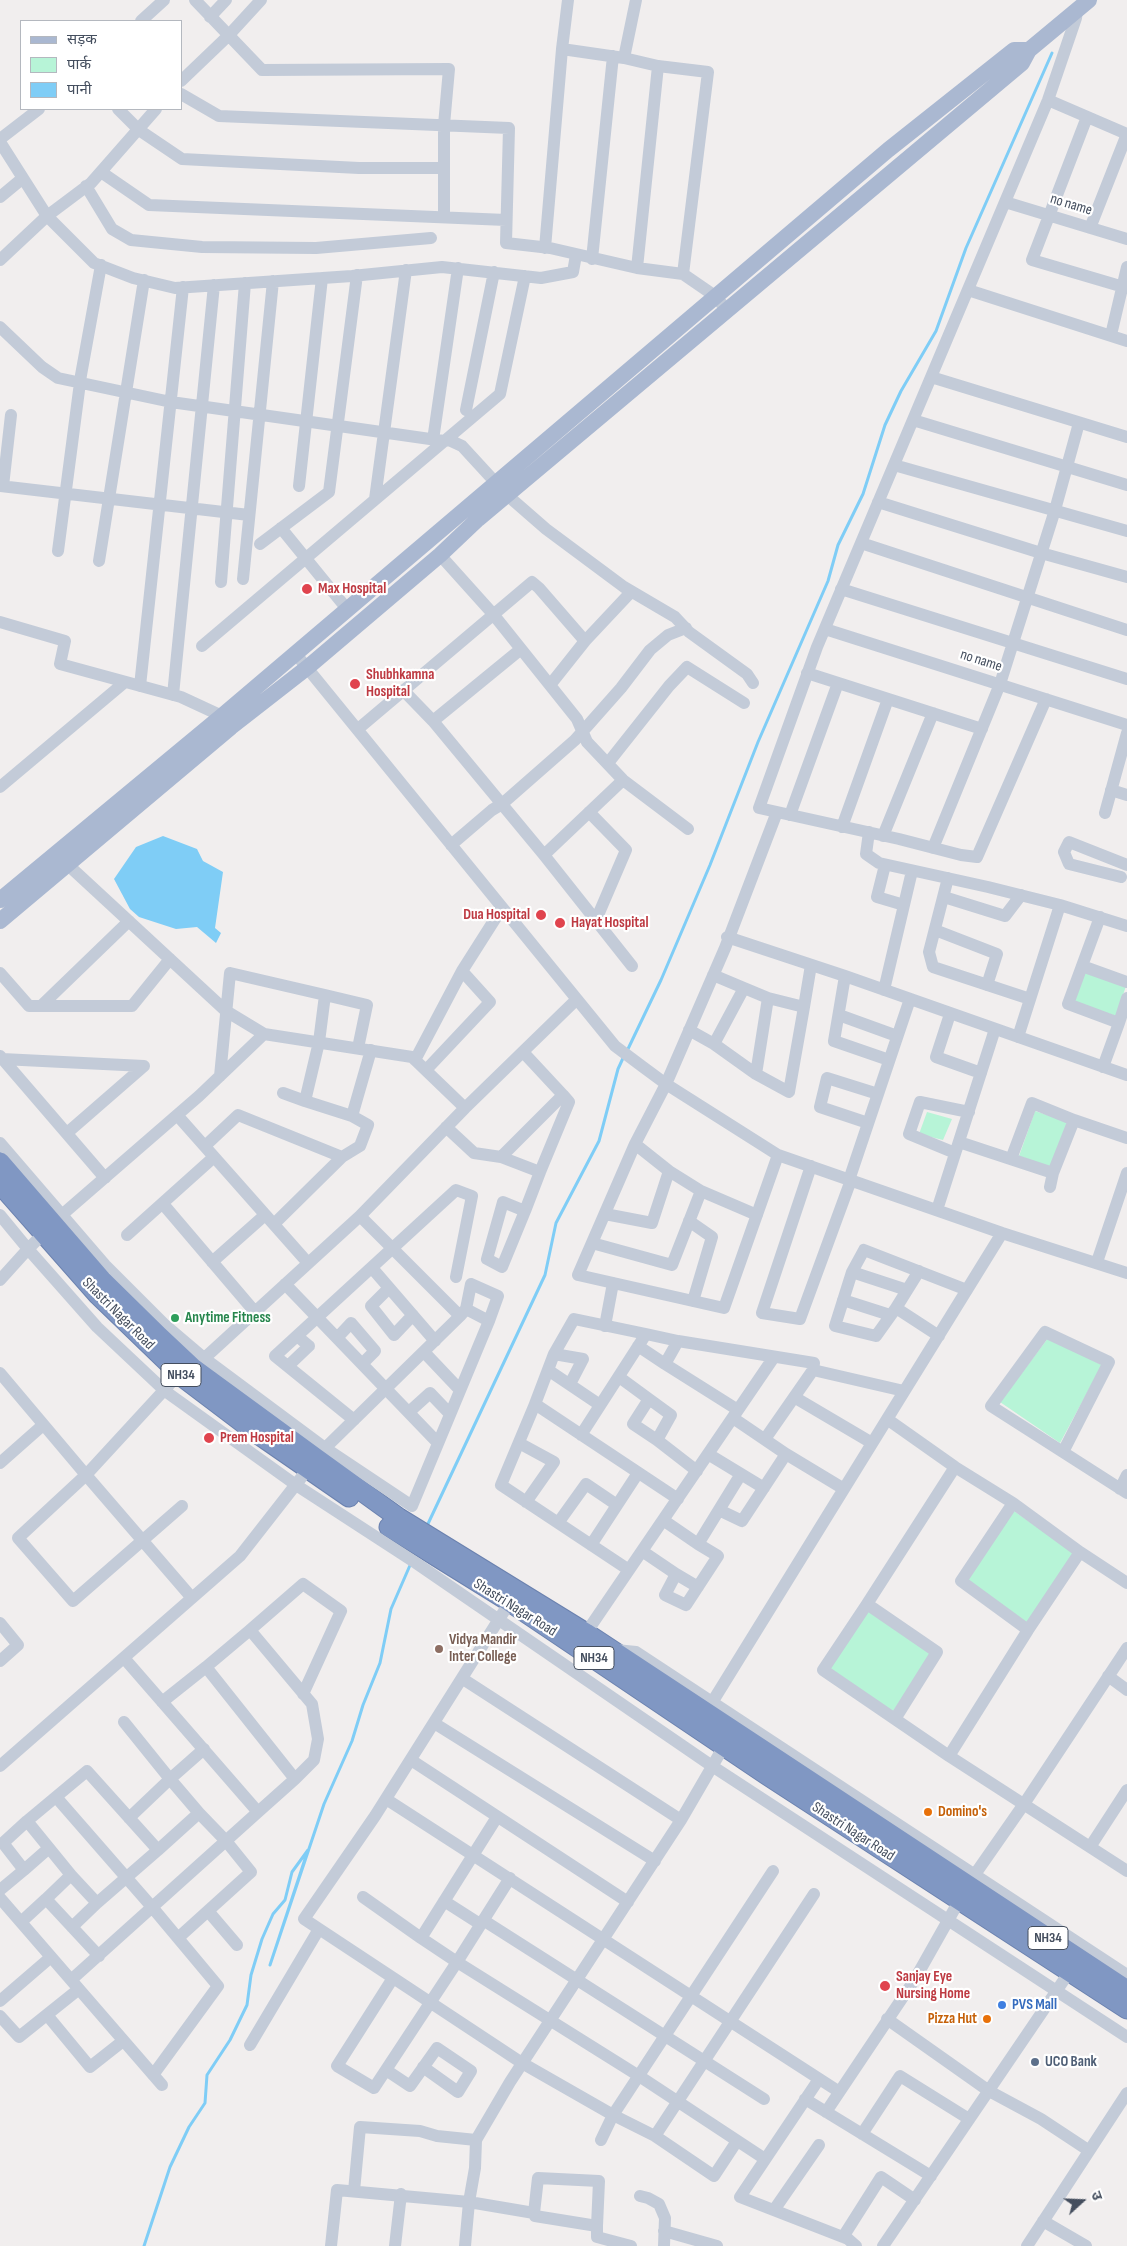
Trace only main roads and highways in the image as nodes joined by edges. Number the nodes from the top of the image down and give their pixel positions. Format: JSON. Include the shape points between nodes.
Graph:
{"nodes":[{"id":1,"x":1083,"y":5,"type":"edge"},
{"id":2,"x":1028,"y":50,"type":"junction"},
{"id":3,"x":786,"y":236,"type":"junction"},
{"id":4,"x":797,"y":251,"type":"junction"},
{"id":5,"x":502,"y":489,"type":"junction"},
{"id":6,"x":226,"y":721,"type":"junction"},
{"id":7,"x":0,"y":900,"type":"edge"},
{"id":8,"x":0,"y":921,"type":"edge"},
{"id":9,"x":0,"y":1162,"type":"edge"},
{"id":10,"x":0,"y":1184,"type":"edge"},
{"id":11,"x":52,"y":1224,"type":"junction"},
{"id":12,"x":513,"y":1596,"type":"junction"},
{"id":13,"x":729,"y":1738,"type":"junction"},
{"id":14,"x":1074,"y":1965,"type":"junction"},
{"id":15,"x":1127,"y":1990,"type":"edge"},
{"id":16,"x":1127,"y":2009,"type":"edge"}],
"edges":[{"from":1,"to":2,"type":"main road"},
{"from":2,"to":3,"type":"main road","via":[[1014,50]]},
{"from":2,"to":4,"type":"main road","via":[[1022,63]]},
{"from":3,"to":4,"type":"main road"},
{"from":3,"to":5,"type":"main road"},
{"from":4,"to":5,"type":"main road"},
{"from":5,"to":6,"type":"main road","via":[[347,609],[295,653]]},
{"from":5,"to":6,"type":"main road","via":[[440,555],[308,667]]},
{"from":6,"to":7,"type":"main road"},
{"from":6,"to":8,"type":"main road"},
{"from":9,"to":11,"type":"highway","number":"NH34"},
{"from":10,"to":11,"type":"highway","name":"Shastri Nagar Road","number":"NH34"},
{"from":11,"to":12,"type":"highway","name":"Shastri Nagar Road","number":"NH34","via":[[98,1295],[316,1458],[397,1524]]},
{"from":12,"to":13,"type":"highway","name":"Shastri Nagar Road","number":"NH34"},
{"from":12,"to":13,"type":"highway","number":"NH34","via":[[586,1633],[709,1708]]},
{"from":13,"to":14,"type":"highway","number":"NH34","via":[[967,1887]]},
{"from":14,"to":15,"type":"highway","number":"NH34"},
{"from":14,"to":16,"type":"highway","number":"NH34"}]}
